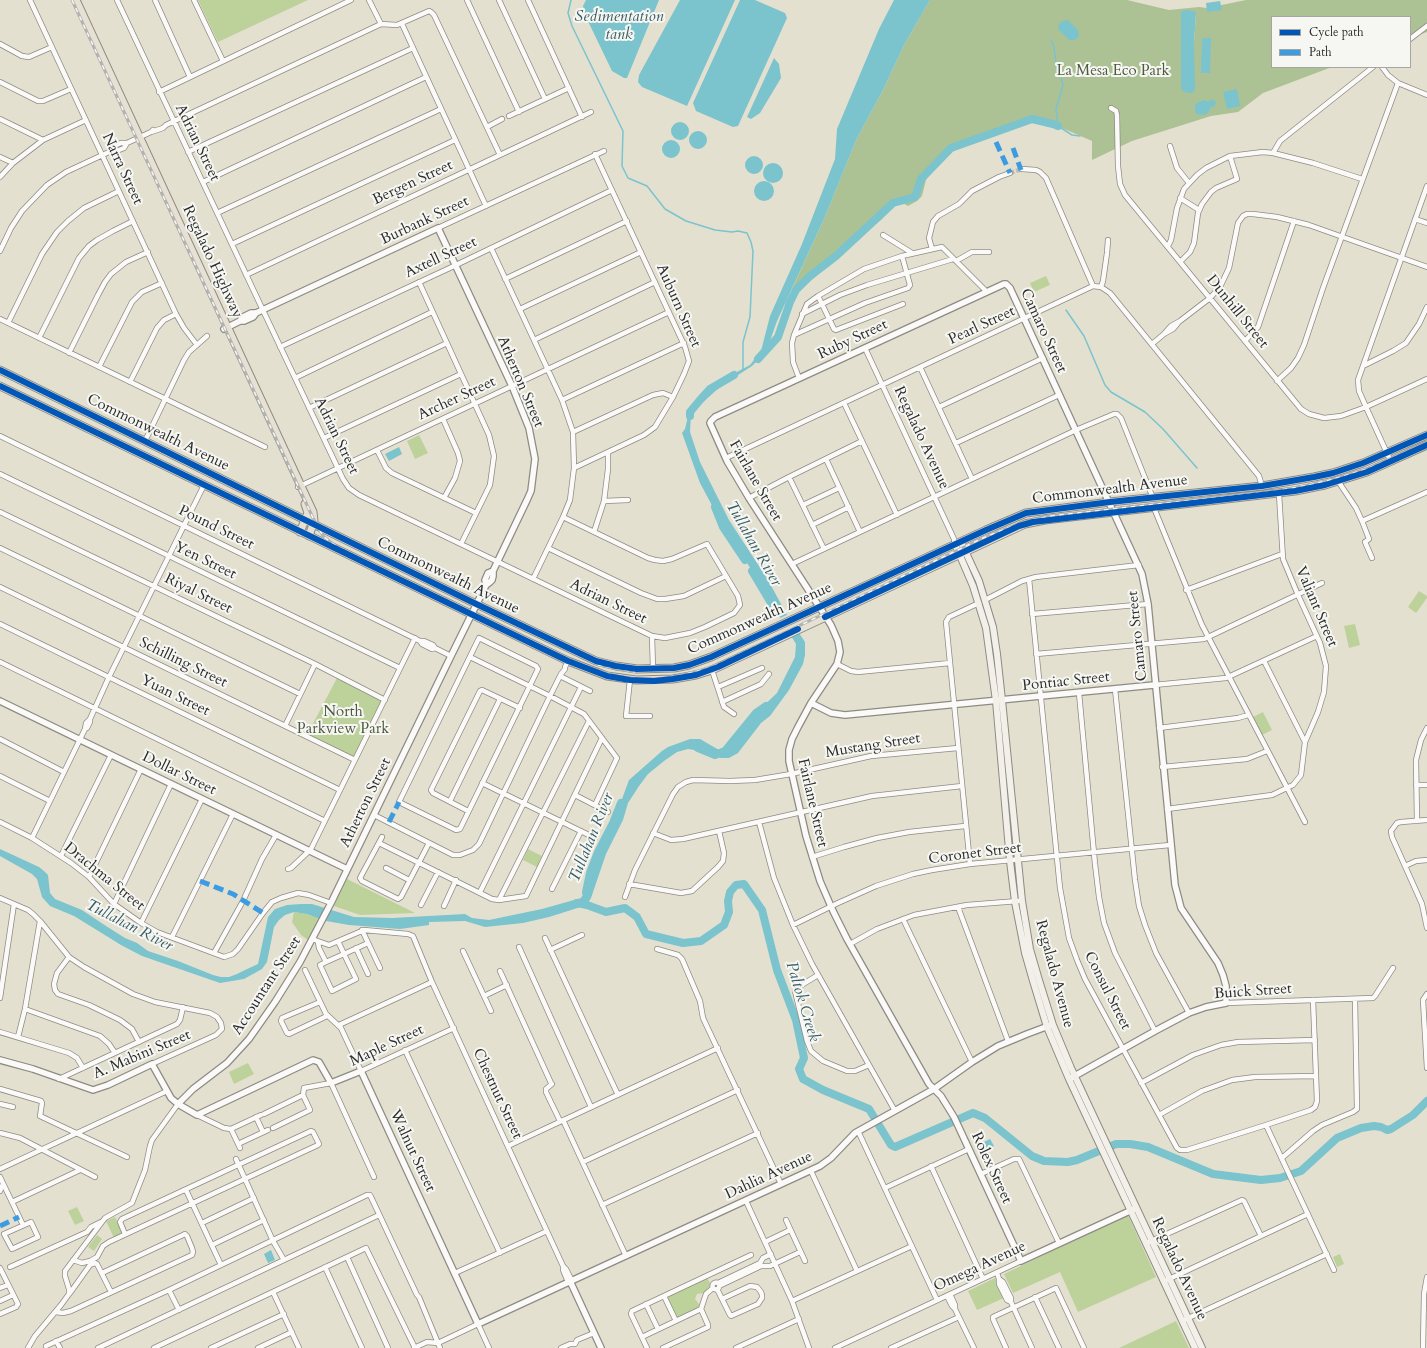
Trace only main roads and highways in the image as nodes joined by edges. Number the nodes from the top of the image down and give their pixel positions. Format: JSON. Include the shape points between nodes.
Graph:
{"nodes":[{"id":1,"x":71,"y":0,"type":"edge"},
{"id":2,"x":76,"y":0,"type":"edge"},
{"id":3,"x":138,"y":138,"type":"junction"},
{"id":4,"x":0,"y":370,"type":"edge"},
{"id":5,"x":0,"y":386,"type":"edge"},
{"id":6,"x":1427,"y":435,"type":"edge"},
{"id":7,"x":1427,"y":445,"type":"edge"},
{"id":8,"x":300,"y":486,"type":"junction"},
{"id":9,"x":307,"y":507,"type":"junction"},
{"id":10,"x":313,"y":512,"type":"junction"},
{"id":11,"x":1026,"y":513,"type":"junction"},
{"id":12,"x":295,"y":515,"type":"junction"},
{"id":13,"x":1018,"y":516,"type":"junction"},
{"id":14,"x":305,"y":520,"type":"junction"},
{"id":15,"x":313,"y":524,"type":"junction"},
{"id":16,"x":1025,"y":524,"type":"junction"},
{"id":17,"x":323,"y":529,"type":"junction"},
{"id":18,"x":300,"y":532,"type":"junction"},
{"id":19,"x":309,"y":536,"type":"junction"},
{"id":20,"x":957,"y":542,"type":"junction"},
{"id":21,"x":962,"y":552,"type":"junction"},
{"id":22,"x":982,"y":601,"type":"junction"},
{"id":23,"x":1019,"y":901,"type":"junction"},
{"id":24,"x":1185,"y":1319,"type":"junction"},
{"id":25,"x":1195,"y":1348,"type":"edge"},
{"id":26,"x":1202,"y":1348,"type":"edge"}],
"edges":[{"from":1,"to":3,"type":"main road","name":"Regalado Highway"},
{"from":2,"to":3,"type":"main road","name":"Regalado Highway"},
{"from":3,"to":8,"type":"main road","name":"Regalado Highway"},
{"from":4,"to":12,"type":"main road","name":"Commonwealth Avenue"},
{"from":5,"to":18,"type":"main road","name":"Commonwealth Avenue"},
{"from":6,"to":11,"type":"main road","name":"Commonwealth Avenue","via":[[1333,473],[1262,486]]},
{"from":7,"to":16,"type":"main road","name":"Commonwealth Avenue","via":[[1391,462],[1338,481],[1279,494]]},
{"from":8,"to":9,"type":"main road","name":"Regalado Highway"},
{"from":8,"to":10,"type":"main road","name":"Regalado Highway"},
{"from":9,"to":12,"type":"main road"},
{"from":9,"to":14,"type":"main road"},
{"from":10,"to":15,"type":"main road","name":"Regalado Highway"},
{"from":10,"to":17,"type":"main road"},
{"from":11,"to":13,"type":"main road","name":"Commonwealth Avenue"},
{"from":11,"to":16,"type":"main road"},
{"from":12,"to":14,"type":"main road","name":"Commonwealth Avenue"},
{"from":13,"to":16,"type":"main road"},
{"from":13,"to":20,"type":"main road","name":"Commonwealth Avenue"},
{"from":14,"to":15,"type":"main road","name":"Commonwealth Avenue"},
{"from":14,"to":18,"type":"main road"},
{"from":15,"to":17,"type":"main road","name":"Commonwealth Avenue"},
{"from":15,"to":19,"type":"main road","name":"Regalado Highway"},
{"from":16,"to":21,"type":"main road","name":"Commonwealth Avenue"},
{"from":17,"to":20,"type":"main road","name":"Commonwealth Avenue","via":[[596,660],[624,668],[653,669],[674,668],[699,662],[820,608]]},
{"from":18,"to":19,"type":"main road","name":"Commonwealth Avenue"},
{"from":19,"to":21,"type":"main road","name":"Commonwealth Avenue","via":[[472,614],[566,664],[630,680],[654,681],[712,670]]},
{"from":20,"to":21,"type":"main road","name":"Regalado Avenue"},
{"from":21,"to":22,"type":"main road","name":"Regalado Avenue"},
{"from":22,"to":23,"type":"main road","name":"Regalado Avenue","via":[[996,701],[1010,862]]},
{"from":22,"to":23,"type":"main road","name":"Regalado Avenue","via":[[993,627],[998,654],[1018,861]]},
{"from":23,"to":24,"type":"main road","name":"Regalado Avenue","via":[[1050,1026],[1071,1078]]},
{"from":24,"to":25,"type":"main road","name":"Regalado Avenue"},
{"from":24,"to":26,"type":"main road","name":"Regalado Avenue"}]}
